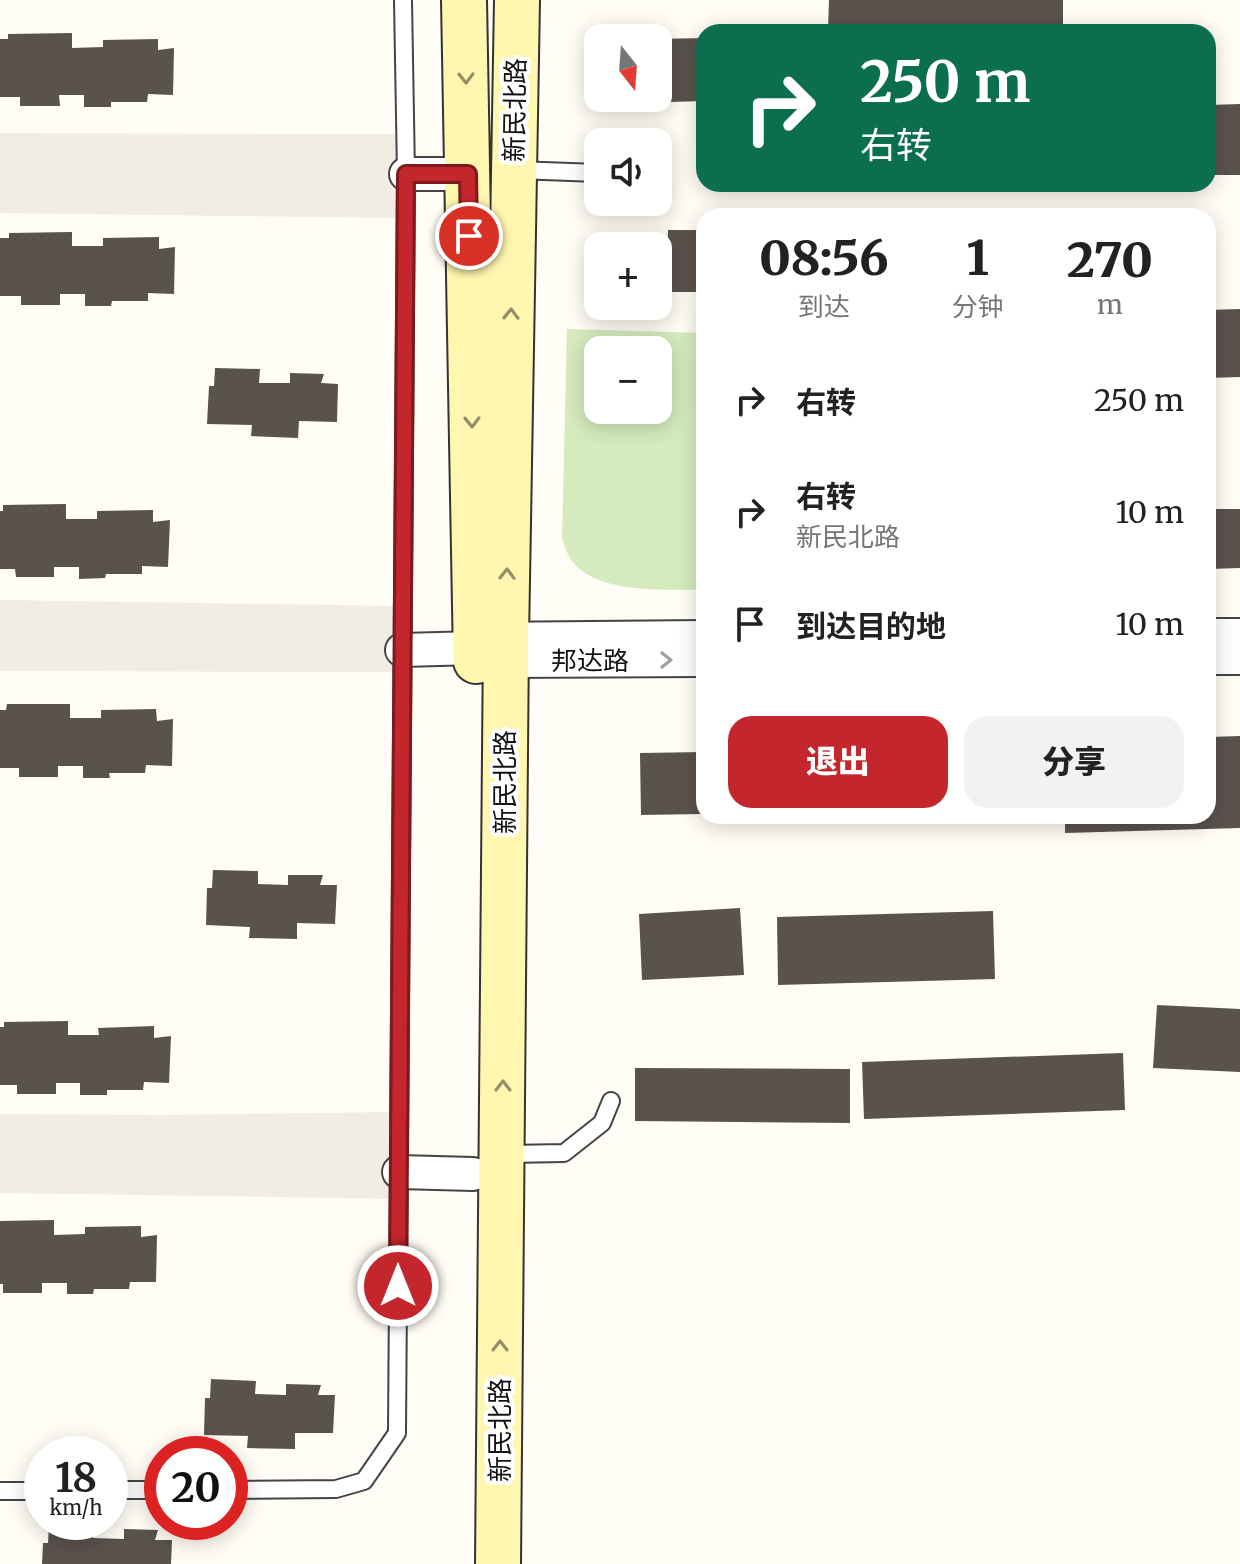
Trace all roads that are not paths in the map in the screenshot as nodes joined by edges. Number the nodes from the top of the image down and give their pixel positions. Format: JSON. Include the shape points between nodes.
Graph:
{"nodes":[{"id":1,"x":403,"y":0,"type":"edge"},
{"id":2,"x":464,"y":0,"type":"edge"},
{"id":3,"x":517,"y":0,"type":"edge"},
{"id":4,"x":514,"y":170,"type":"junction"},
{"id":5,"x":584,"y":172,"type":"edge"},
{"id":6,"x":406,"y":174,"type":"junction"},
{"id":7,"x":468,"y":174,"type":"junction"},
{"id":8,"x":1216,"y":635,"type":"edge"},
{"id":9,"x":1240,"y":635,"type":"edge"},
{"id":10,"x":696,"y":637,"type":"edge"},
{"id":11,"x":488,"y":649,"type":"junction"},
{"id":12,"x":402,"y":650,"type":"junction"},
{"id":13,"x":1216,"y":658,"type":"edge"},
{"id":14,"x":1240,"y":658,"type":"edge"},
{"id":15,"x":696,"y":660,"type":"edge"},
{"id":16,"x":611,"y":1101,"type":"dead end"},
{"id":17,"x":488,"y":1164,"type":"junction"},
{"id":18,"x":399,"y":1172,"type":"junction"},
{"id":19,"x":248,"y":1490,"type":"edge"},
{"id":20,"x":0,"y":1491,"type":"edge"},
{"id":21,"x":24,"y":1491,"type":"edge"},
{"id":22,"x":471,"y":1564,"type":"edge"},
{"id":23,"x":498,"y":1564,"type":"edge"}],
"edges":[{"from":1,"to":6,"type":"lane"},
{"from":2,"to":7,"type":"street","name":"新民北路","one_way":true},
{"from":3,"to":4,"type":"street","name":"新民北路"},
{"from":4,"to":5,"type":"lane"},
{"from":11,"to":4,"type":"street","name":"新民北路","one_way":true},
{"from":6,"to":7,"type":"street"},
{"from":6,"to":12,"type":"lane"},
{"from":7,"to":11,"type":"street","name":"新民北路","one_way":true},
{"from":8,"to":9,"type":"street"},
{"from":10,"to":11,"type":"street","name":"邦达路"},
{"from":11,"to":12,"type":"street"},
{"from":11,"to":15,"type":"street","name":"邦达路","one_way":true},
{"from":11,"to":17,"type":"street","name":"新民北路"},
{"from":12,"to":18,"type":"lane"},
{"from":13,"to":14,"type":"street"},
{"from":16,"to":17,"type":"lane","via":[[602,1123],[564,1153]]},
{"from":17,"to":18,"type":"street"},
{"from":17,"to":22,"type":"street","name":"新民北路"},
{"from":23,"to":17,"type":"street","name":"新民北路","one_way":true},
{"from":18,"to":19,"type":"lane","via":[[397,1433],[364,1481],[336,1489]]},
{"from":20,"to":21,"type":"lane"}]}
